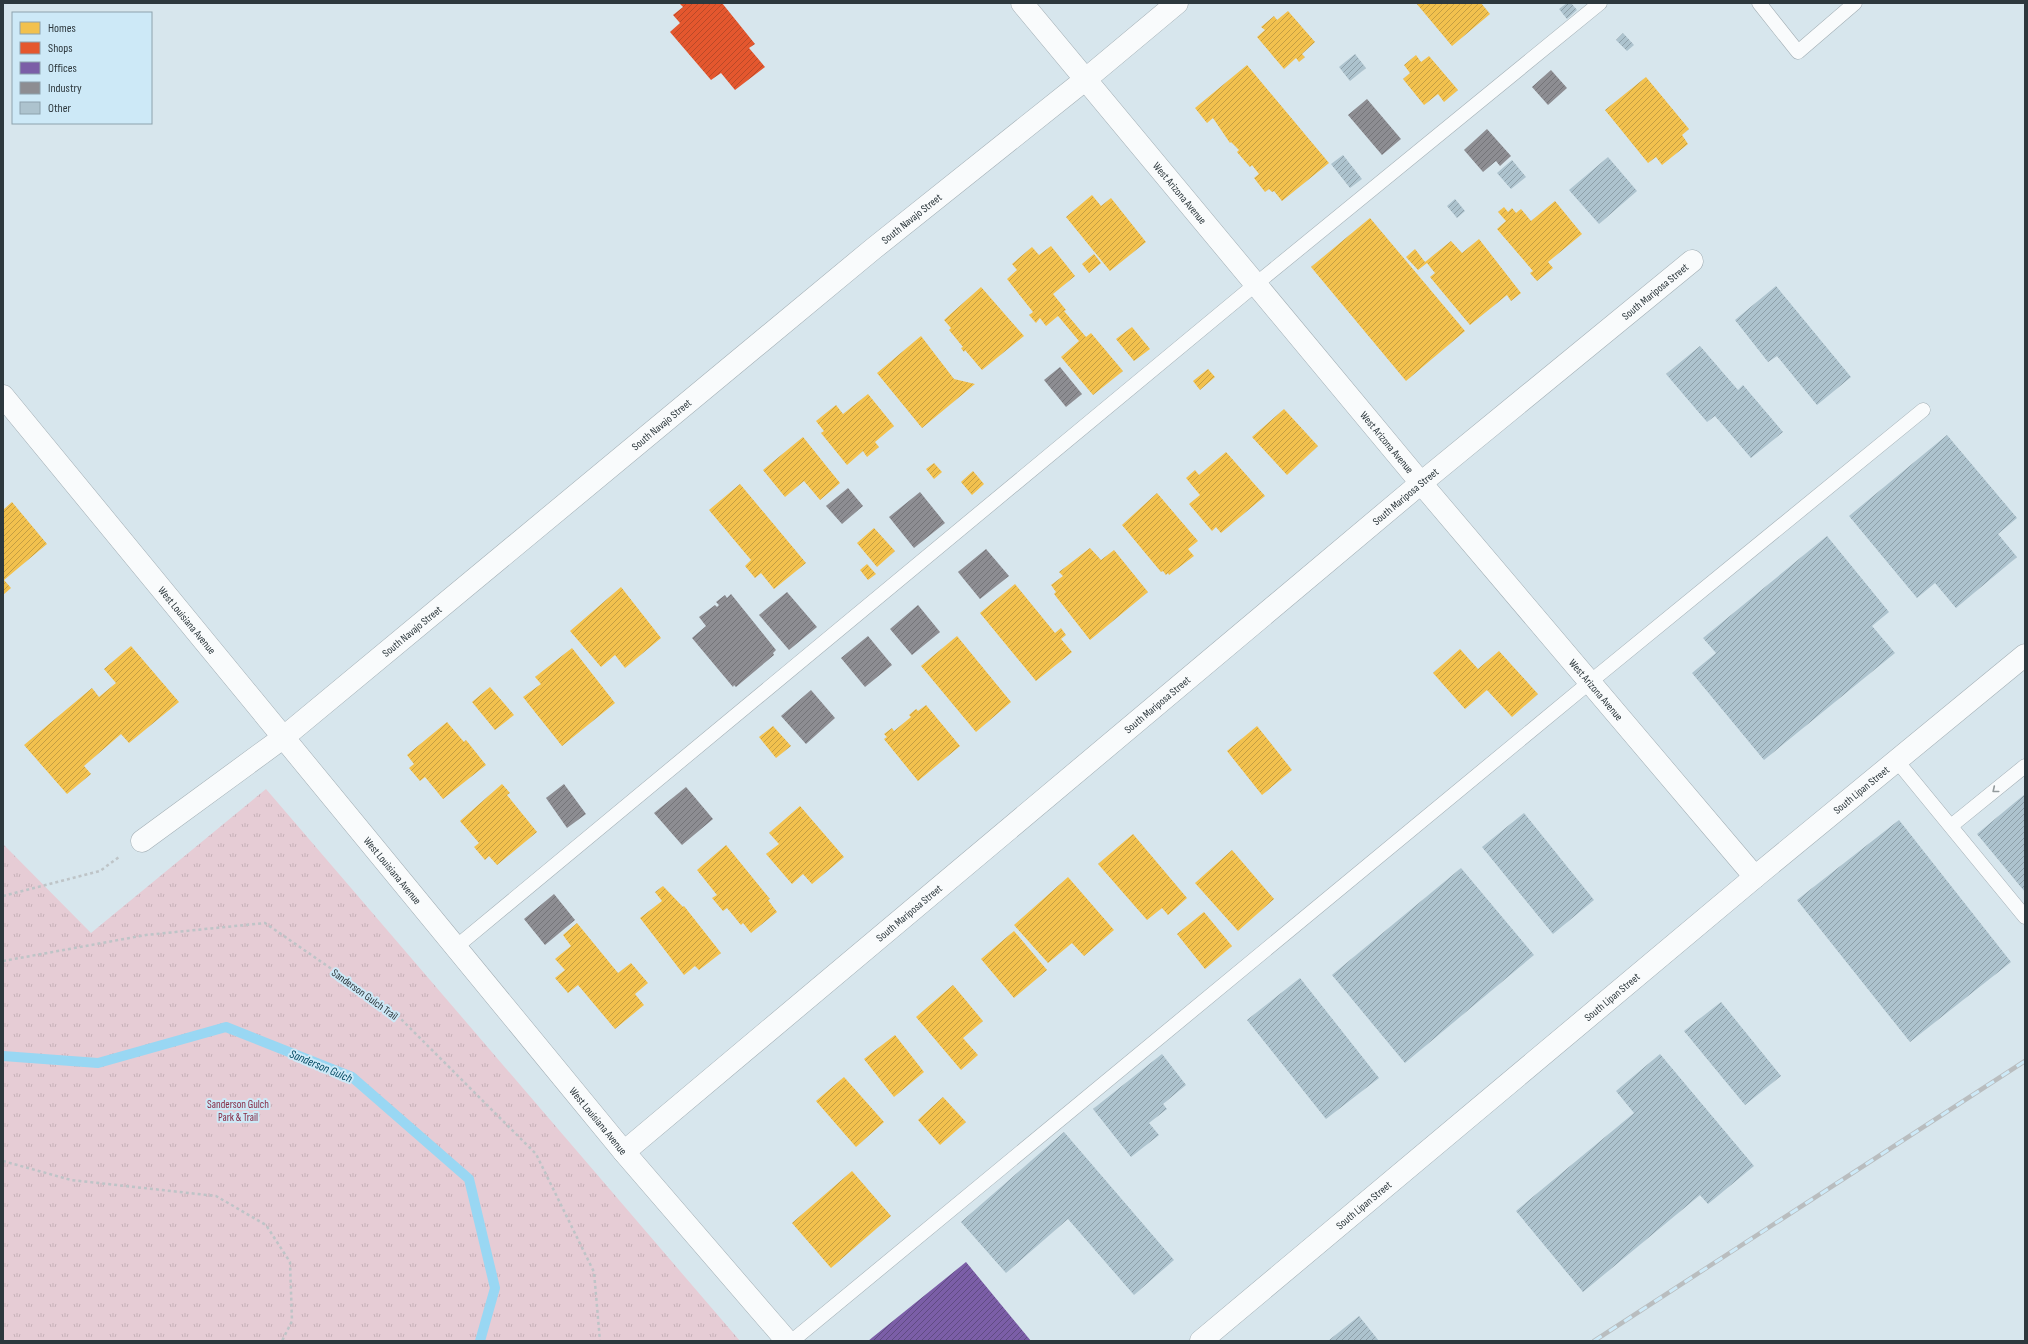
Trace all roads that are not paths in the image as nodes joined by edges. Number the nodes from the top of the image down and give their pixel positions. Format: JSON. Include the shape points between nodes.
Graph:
{"nodes":[{"id":1,"x":1022,"y":3,"type":"edge"},
{"id":2,"x":1177,"y":3,"type":"edge"},
{"id":3,"x":1600,"y":3,"type":"edge"},
{"id":4,"x":1758,"y":3,"type":"edge"},
{"id":5,"x":1855,"y":3,"type":"edge"},
{"id":6,"x":1086,"y":79,"type":"junction"},
{"id":7,"x":1692,"y":262,"type":"dead end"},
{"id":8,"x":1256,"y":284,"type":"junction"},
{"id":9,"x":3,"y":396,"type":"edge"},
{"id":10,"x":1923,"y":410,"type":"dead end"},
{"id":11,"x":1421,"y":483,"type":"junction"},
{"id":12,"x":2025,"y":655,"type":"edge"},
{"id":13,"x":1590,"y":682,"type":"junction"},
{"id":14,"x":284,"y":737,"type":"junction"},
{"id":15,"x":1897,"y":761,"type":"junction"},
{"id":16,"x":2025,"y":766,"type":"edge"},
{"id":17,"x":1950,"y":826,"type":"junction"},
{"id":18,"x":142,"y":841,"type":"road end"},
{"id":19,"x":1756,"y":877,"type":"junction"},
{"id":20,"x":2025,"y":917,"type":"edge"},
{"id":21,"x":456,"y":947,"type":"junction"},
{"id":22,"x":624,"y":1152,"type":"junction"},
{"id":23,"x":787,"y":1341,"type":"edge"},
{"id":24,"x":792,"y":1341,"type":"edge"},
{"id":25,"x":1202,"y":1341,"type":"edge"}],
"edges":[{"from":1,"to":6,"type":"street","name":"West Arizona Avenue"},
{"from":2,"to":6,"type":"street","name":"South Navajo Street"},
{"from":3,"to":8,"type":"lane"},
{"from":4,"to":5,"type":"lane","via":[[1798,52]]},
{"from":6,"to":8,"type":"street","name":"West Arizona Avenue"},
{"from":6,"to":14,"type":"street","name":"South Navajo Street","via":[[873,249]]},
{"from":7,"to":11,"type":"street","name":"South Mariposa Street"},
{"from":8,"to":11,"type":"street","name":"West Arizona Avenue"},
{"from":8,"to":21,"type":"lane"},
{"from":9,"to":14,"type":"street","name":"West Louisiana Avenue"},
{"from":10,"to":13,"type":"lane"},
{"from":11,"to":13,"type":"street","name":"West Arizona Avenue"},
{"from":11,"to":22,"type":"street","name":"South Mariposa Street"},
{"from":12,"to":15,"type":"street","name":"South Lipan Street"},
{"from":13,"to":19,"type":"street","name":"West Arizona Avenue"},
{"from":13,"to":24,"type":"lane"},
{"from":14,"to":18,"type":"street","name":"South Navajo Street"},
{"from":14,"to":21,"type":"street","name":"West Louisiana Avenue"},
{"from":15,"to":17,"type":"lane"},
{"from":15,"to":19,"type":"street","name":"South Lipan Street"},
{"from":16,"to":17,"type":"lane","one_way":true},
{"from":17,"to":20,"type":"lane"},
{"from":19,"to":25,"type":"street","name":"South Lipan Street"},
{"from":21,"to":22,"type":"street","name":"West Louisiana Avenue"},
{"from":22,"to":23,"type":"street","name":"West Louisiana Avenue"}]}
